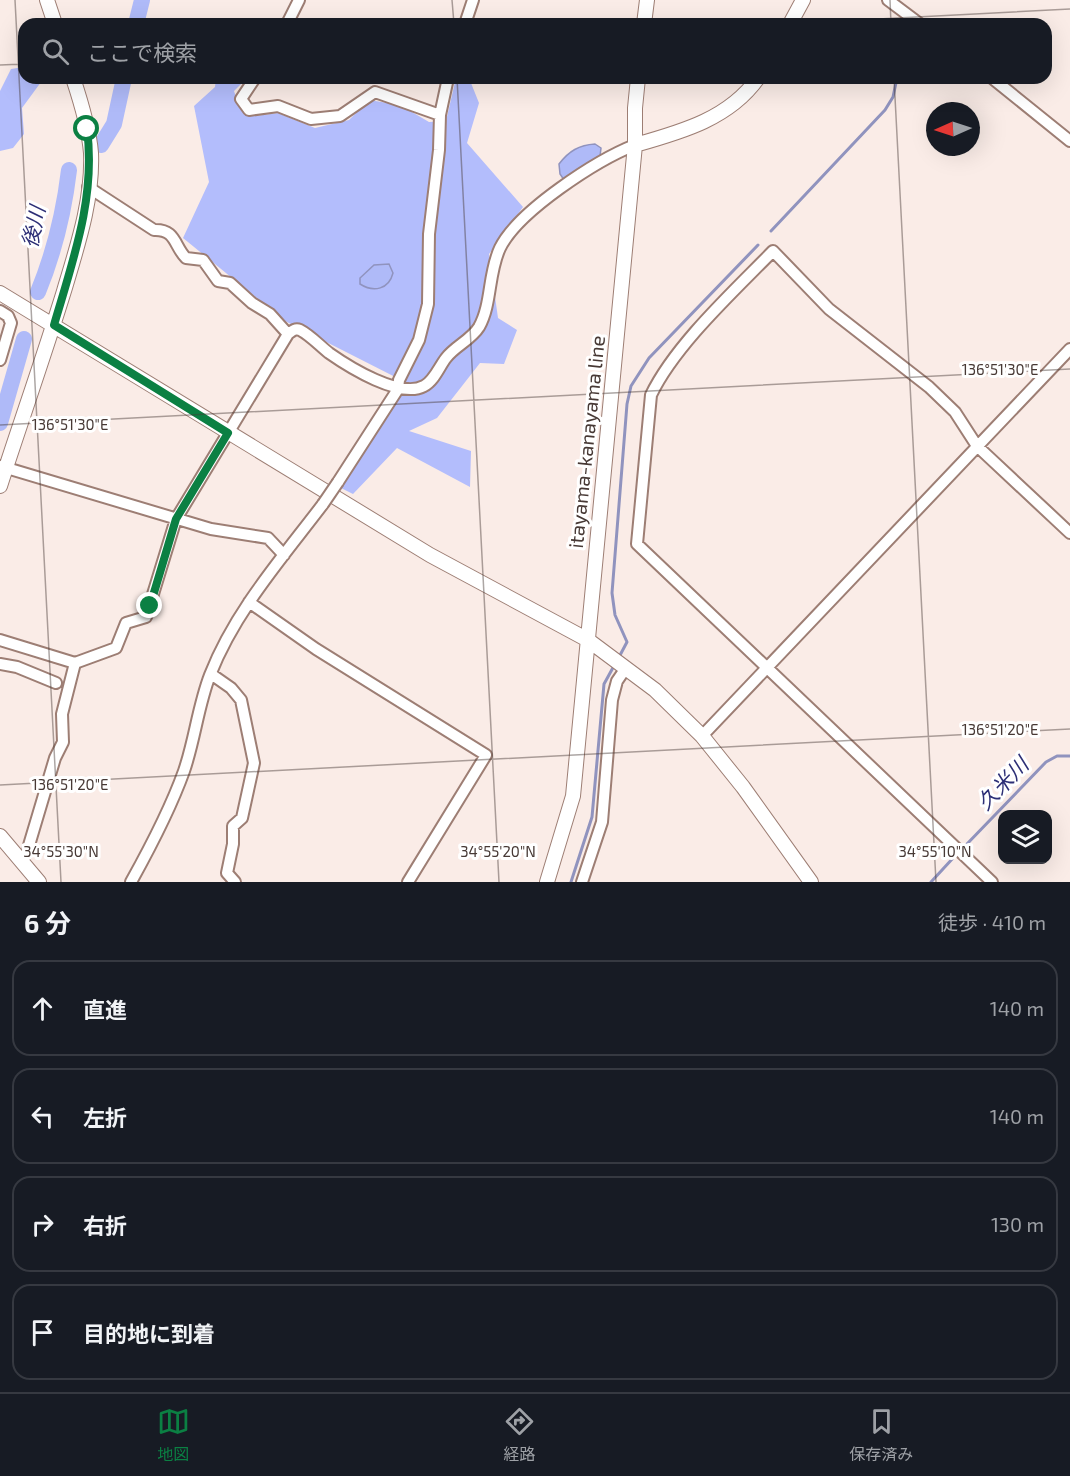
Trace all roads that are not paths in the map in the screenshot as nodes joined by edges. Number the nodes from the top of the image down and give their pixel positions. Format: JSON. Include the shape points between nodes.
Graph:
{"nodes":[{"id":1,"x":47,"y":0,"type":"edge"},
{"id":2,"x":299,"y":0,"type":"edge"},
{"id":3,"x":473,"y":0,"type":"edge"},
{"id":4,"x":647,"y":0,"type":"edge"},
{"id":5,"x":803,"y":0,"type":"edge"},
{"id":6,"x":888,"y":0,"type":"edge"},
{"id":7,"x":53,"y":18,"type":"edge"},
{"id":8,"x":290,"y":18,"type":"edge"},
{"id":9,"x":467,"y":18,"type":"edge"},
{"id":10,"x":645,"y":18,"type":"edge"},
{"id":11,"x":793,"y":18,"type":"edge"},
{"id":12,"x":912,"y":18,"type":"edge"},
{"id":13,"x":75,"y":84,"type":"edge"},
{"id":14,"x":251,"y":84,"type":"edge"},
{"id":15,"x":447,"y":84,"type":"edge"},
{"id":16,"x":637,"y":84,"type":"edge"},
{"id":17,"x":754,"y":84,"type":"edge"},
{"id":18,"x":999,"y":84,"type":"edge"},
{"id":19,"x":440,"y":115,"type":"junction"},
{"id":20,"x":1070,"y":141,"type":"edge"},
{"id":21,"x":635,"y":145,"type":"junction"},
{"id":22,"x":88,"y":187,"type":"junction"},
{"id":23,"x":0,"y":292,"type":"edge"},
{"id":24,"x":0,"y":310,"type":"edge"},
{"id":25,"x":54,"y":325,"type":"junction"},
{"id":26,"x":288,"y":334,"type":"junction"},
{"id":27,"x":1070,"y":349,"type":"edge"},
{"id":28,"x":0,"y":360,"type":"edge"},
{"id":29,"x":398,"y":389,"type":"junction"},
{"id":30,"x":228,"y":433,"type":"junction"},
{"id":31,"x":977,"y":446,"type":"junction"},
{"id":32,"x":3,"y":467,"type":"edge"},
{"id":33,"x":0,"y":486,"type":"edge"},
{"id":34,"x":176,"y":519,"type":"junction"},
{"id":35,"x":1070,"y":533,"type":"edge"},
{"id":36,"x":285,"y":555,"type":"junction"},
{"id":37,"x":249,"y":602,"type":"junction"},
{"id":38,"x":0,"y":640,"type":"edge"},
{"id":39,"x":588,"y":640,"type":"junction"},
{"id":40,"x":75,"y":663,"type":"junction"},
{"id":41,"x":0,"y":664,"type":"edge"},
{"id":42,"x":766,"y":667,"type":"junction"},
{"id":43,"x":626,"y":668,"type":"junction"},
{"id":44,"x":211,"y":674,"type":"junction"},
{"id":45,"x":56,"y":683,"type":"dead end"},
{"id":46,"x":702,"y":736,"type":"junction"},
{"id":47,"x":0,"y":836,"type":"edge"},
{"id":48,"x":21,"y":861,"type":"junction"},
{"id":49,"x":39,"y":882,"type":"edge"},
{"id":50,"x":131,"y":882,"type":"edge"},
{"id":51,"x":235,"y":882,"type":"edge"},
{"id":52,"x":408,"y":882,"type":"edge"},
{"id":53,"x":547,"y":882,"type":"edge"},
{"id":54,"x":582,"y":882,"type":"edge"},
{"id":55,"x":811,"y":882,"type":"edge"},
{"id":56,"x":992,"y":882,"type":"edge"}],
"edges":[{"from":1,"to":7,"type":"street"},
{"from":2,"to":8,"type":"street"},
{"from":3,"to":9,"type":"street"},
{"from":4,"to":10,"type":"street"},
{"from":5,"to":11,"type":"street"},
{"from":6,"to":12,"type":"street"},
{"from":13,"to":22,"type":"street","via":[[91,154]]},
{"from":14,"to":19,"type":"street","via":[[241,99],[249,110],[278,106],[311,119],[340,116],[375,92]]},
{"from":15,"to":19,"type":"street"},
{"from":16,"to":21,"type":"street","name":"itayama-kanayama line"},
{"from":17,"to":21,"type":"street","via":[[719,114],[683,132]]},
{"from":18,"to":20,"type":"street"},
{"from":19,"to":29,"type":"street","via":[[429,234],[430,288],[419,340]]},
{"from":21,"to":29,"type":"street","via":[[613,154],[525,217],[501,246],[478,328],[448,354],[424,386]]},
{"from":21,"to":39,"type":"street","name":"itayama-kanayama line"},
{"from":22,"to":25,"type":"street","via":[[79,243]]},
{"from":22,"to":26,"type":"street","via":[[154,230],[174,236],[186,258],[203,260],[218,281],[230,283],[270,314]]},
{"from":23,"to":25,"type":"street"},
{"from":24,"to":28,"type":"street","via":[[11,323]]},
{"from":25,"to":30,"type":"street"},
{"from":25,"to":32,"type":"street"},
{"from":26,"to":29,"type":"street","via":[[300,330],[330,354]]},
{"from":26,"to":30,"type":"street"},
{"from":27,"to":31,"type":"street"},
{"from":29,"to":36,"type":"street","bridge":true},
{"from":30,"to":34,"type":"street"},
{"from":30,"to":39,"type":"street","via":[[430,555]]},
{"from":31,"to":35,"type":"street"},
{"from":31,"to":42,"type":"street"},
{"from":31,"to":42,"type":"street","via":[[955,412],[929,387],[830,309],[773,251],[720,305],[685,345],[651,395],[637,544]]},
{"from":32,"to":33,"type":"street"},
{"from":32,"to":34,"type":"street"},
{"from":34,"to":36,"type":"street","via":[[226,533],[268,538]]},
{"from":34,"to":40,"type":"street","via":[[146,617],[126,623],[117,648]]},
{"from":36,"to":37,"type":"street"},
{"from":37,"to":44,"type":"street"},
{"from":37,"to":52,"type":"street","via":[[316,649],[486,754]]},
{"from":38,"to":40,"type":"street"},
{"from":39,"to":43,"type":"street"},
{"from":39,"to":53,"type":"street","name":"itayama-kanayama line","via":[[573,796]]},
{"from":40,"to":48,"type":"street","via":[[62,714],[63,742]]},
{"from":41,"to":45,"type":"street"},
{"from":42,"to":46,"type":"street"},
{"from":42,"to":56,"type":"street"},
{"from":43,"to":46,"type":"street"},
{"from":43,"to":54,"type":"street","via":[[614,690],[602,822]]},
{"from":44,"to":50,"type":"street","via":[[184,771],[165,821]]},
{"from":44,"to":51,"type":"street","via":[[241,700],[254,763],[242,818],[233,826],[227,873]]},
{"from":46,"to":55,"type":"street"},
{"from":47,"to":48,"type":"street"},
{"from":48,"to":49,"type":"street"}]}
